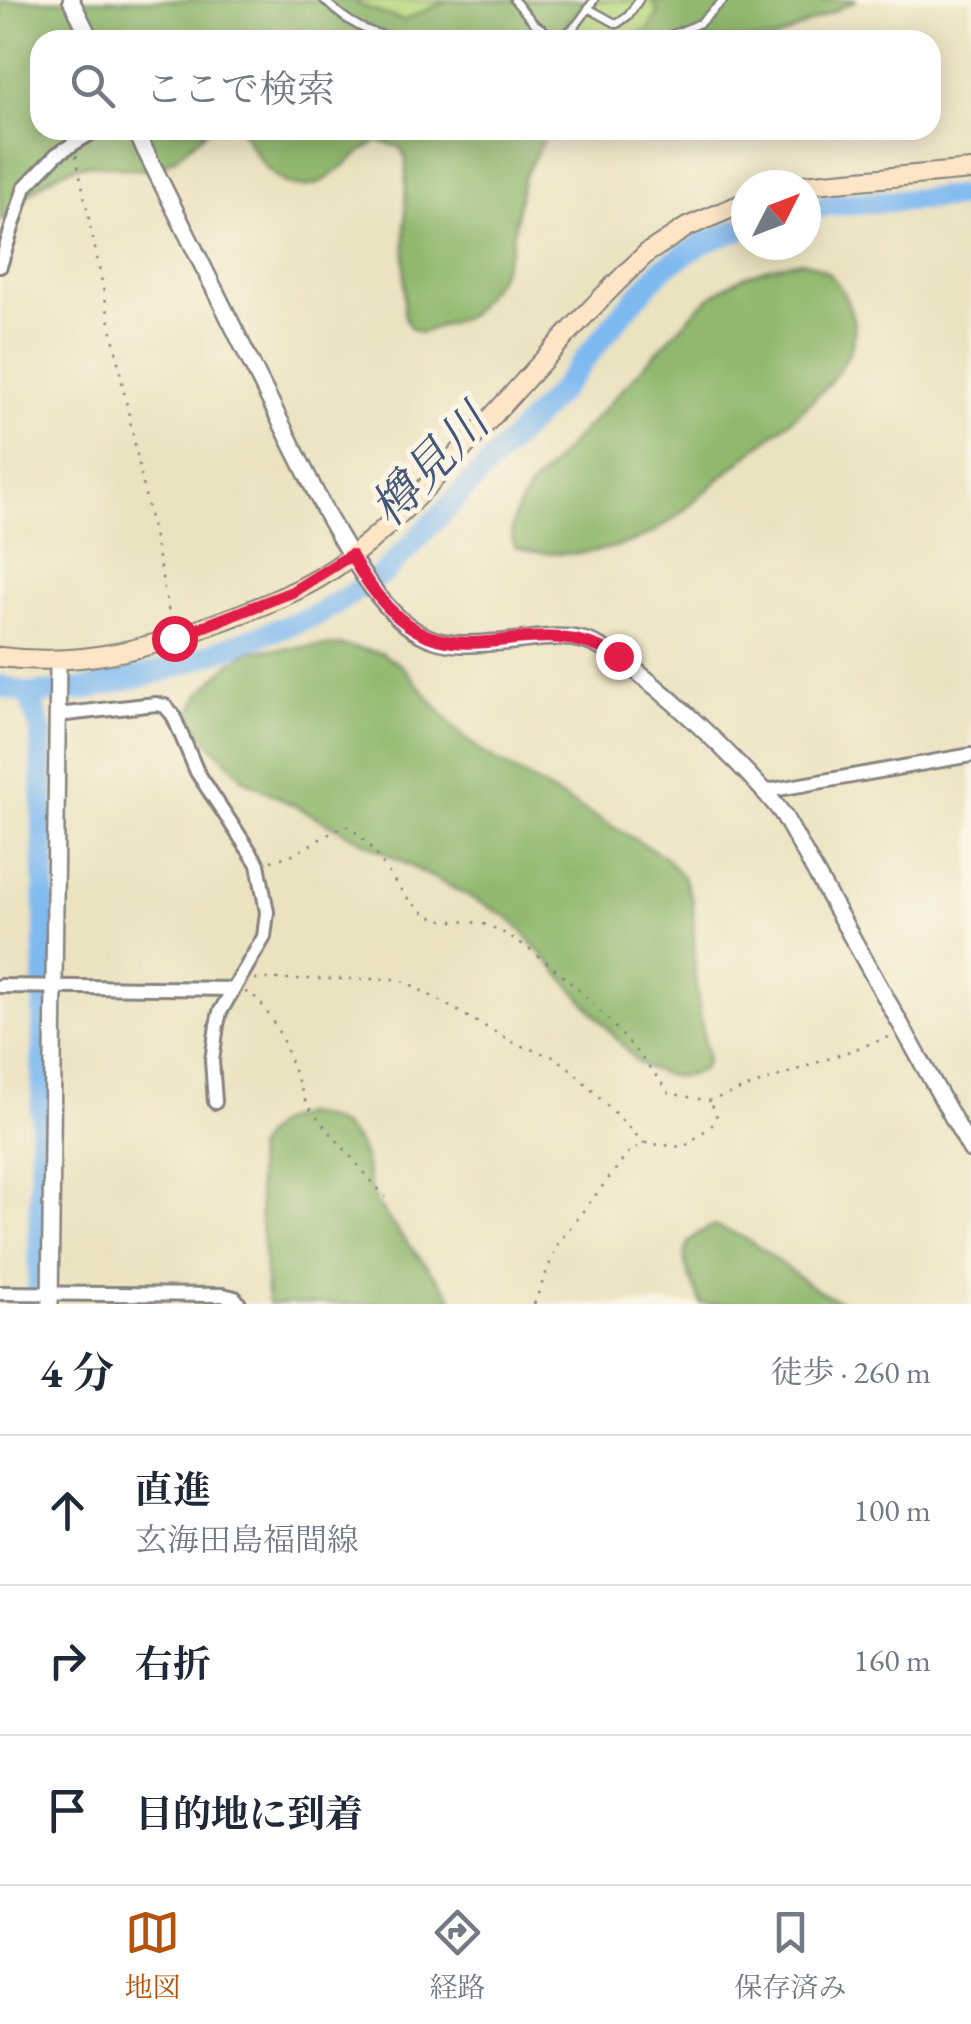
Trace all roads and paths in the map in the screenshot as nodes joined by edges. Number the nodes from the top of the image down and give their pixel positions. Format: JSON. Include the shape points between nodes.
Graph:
{"nodes":[{"id":1,"x":71,"y":0,"type":"edge"},
{"id":2,"x":324,"y":0,"type":"edge"},
{"id":3,"x":514,"y":0,"type":"edge"},
{"id":4,"x":594,"y":0,"type":"edge"},
{"id":5,"x":639,"y":0,"type":"edge"},
{"id":6,"x":724,"y":0,"type":"edge"},
{"id":7,"x":588,"y":8,"type":"junction"},
{"id":8,"x":85,"y":30,"type":"edge"},
{"id":9,"x":368,"y":30,"type":"edge"},
{"id":10,"x":544,"y":30,"type":"edge"},
{"id":11,"x":569,"y":30,"type":"edge"},
{"id":12,"x":683,"y":30,"type":"edge"},
{"id":13,"x":80,"y":140,"type":"edge"},
{"id":14,"x":140,"y":140,"type":"edge"},
{"id":15,"x":74,"y":144,"type":"junction"},
{"id":16,"x":971,"y":170,"type":"edge"},
{"id":17,"x":821,"y":183,"type":"edge"},
{"id":18,"x":731,"y":208,"type":"edge"},
{"id":19,"x":0,"y":266,"type":"edge"},
{"id":20,"x":352,"y":558,"type":"junction"},
{"id":21,"x":174,"y":638,"type":"junction"},
{"id":22,"x":0,"y":657,"type":"edge"},
{"id":23,"x":58,"y":666,"type":"junction"},
{"id":24,"x":58,"y":711,"type":"junction"},
{"id":25,"x":971,"y":755,"type":"edge"},
{"id":26,"x":767,"y":791,"type":"junction"},
{"id":27,"x":258,"y":864,"type":"junction"},
{"id":28,"x":0,"y":986,"type":"edge"},
{"id":29,"x":54,"y":986,"type":"junction"},
{"id":30,"x":234,"y":989,"type":"junction"},
{"id":31,"x":903,"y":1032,"type":"junction"},
{"id":32,"x":709,"y":1101,"type":"junction"},
{"id":33,"x":215,"y":1102,"type":"dead end"},
{"id":34,"x":644,"y":1144,"type":"junction"},
{"id":35,"x":971,"y":1150,"type":"edge"},
{"id":36,"x":385,"y":1198,"type":"dead end"},
{"id":37,"x":0,"y":1293,"type":"edge"},
{"id":38,"x":50,"y":1299,"type":"edge"},
{"id":39,"x":239,"y":1304,"type":"edge"},
{"id":40,"x":534,"y":1304,"type":"edge"}],
"edges":[{"from":1,"to":8,"type":"street"},
{"from":2,"to":9,"type":"lane"},
{"from":3,"to":10,"type":"lane"},
{"from":4,"to":7,"type":"lane"},
{"from":5,"to":7,"type":"lane","via":[[616,24]]},
{"from":6,"to":12,"type":"lane"},
{"from":7,"to":11,"type":"lane"},
{"from":13,"to":15,"type":"street"},
{"from":14,"to":20,"type":"street"},
{"from":15,"to":19,"type":"street","via":[[26,187]]},
{"from":15,"to":21,"type":"path"},
{"from":16,"to":17,"type":"main road"},
{"from":18,"to":20,"type":"main road","via":[[646,253]]},
{"from":20,"to":21,"type":"main road","via":[[292,592]]},
{"from":20,"to":26,"type":"street","via":[[405,624],[437,641],[567,638],[607,649]]},
{"from":21,"to":23,"type":"main road"},
{"from":22,"to":23,"type":"main road"},
{"from":23,"to":24,"type":"street"},
{"from":24,"to":27,"type":"street","via":[[165,706],[197,772]]},
{"from":24,"to":29,"type":"street"},
{"from":25,"to":26,"type":"street"},
{"from":26,"to":31,"type":"street"},
{"from":27,"to":30,"type":"street","via":[[267,912],[264,937]]},
{"from":27,"to":32,"type":"path","via":[[294,854],[345,825],[362,835],[428,915],[486,924],[536,954],[579,991],[668,1093]]},
{"from":28,"to":29,"type":"street"},
{"from":29,"to":30,"type":"street"},
{"from":29,"to":38,"type":"street"},
{"from":30,"to":33,"type":"street","via":[[214,1041]]},
{"from":30,"to":34,"type":"path","via":[[262,978],[396,979],[516,1044],[556,1058]]},
{"from":30,"to":36,"type":"path","via":[[264,1007],[294,1062],[306,1105]]},
{"from":31,"to":32,"type":"path"},
{"from":31,"to":35,"type":"street"},
{"from":32,"to":34,"type":"path","via":[[717,1114],[712,1125],[684,1147]]},
{"from":34,"to":40,"type":"path","via":[[630,1151],[558,1243]]},
{"from":37,"to":38,"type":"street"},
{"from":38,"to":39,"type":"street","via":[[223,1295]]}]}
